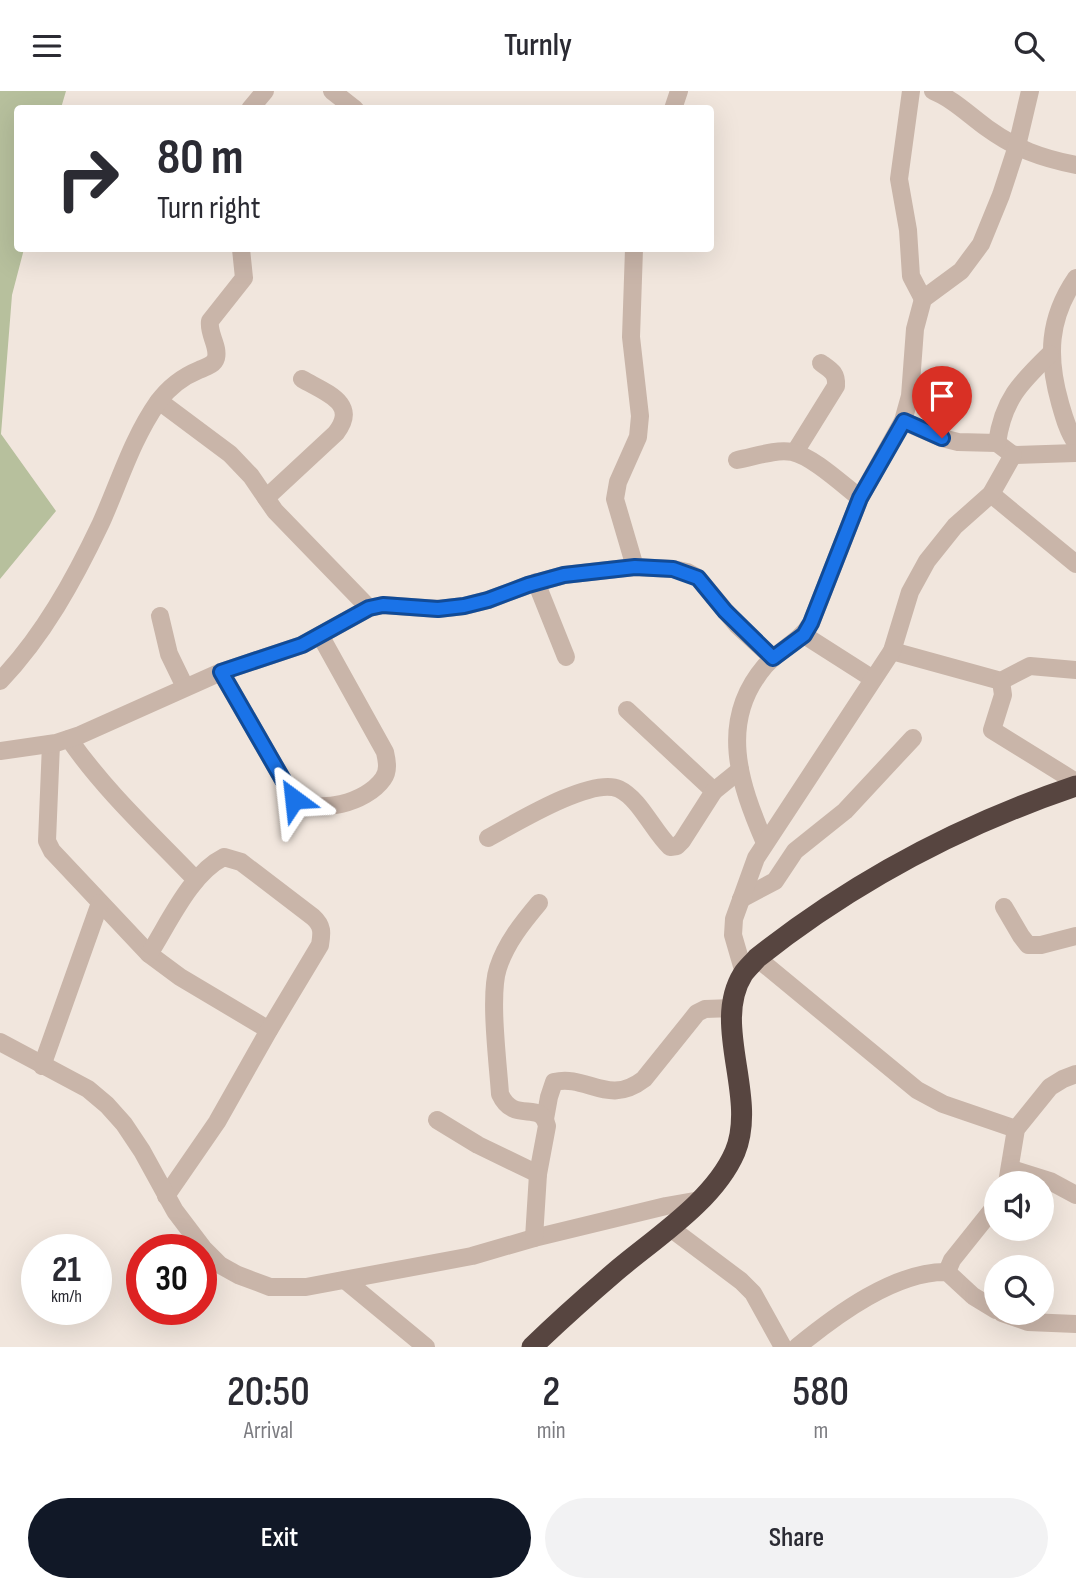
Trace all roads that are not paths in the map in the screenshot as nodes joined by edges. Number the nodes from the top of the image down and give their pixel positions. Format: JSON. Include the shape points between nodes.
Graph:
{"nodes":[{"id":1,"x":265,"y":91,"type":"edge"},
{"id":2,"x":331,"y":91,"type":"edge"},
{"id":3,"x":911,"y":91,"type":"edge"},
{"id":4,"x":933,"y":91,"type":"edge"},
{"id":5,"x":1030,"y":91,"type":"edge"},
{"id":6,"x":253,"y":105,"type":"edge"},
{"id":7,"x":350,"y":105,"type":"edge"},
{"id":8,"x":1017,"y":146,"type":"junction"},
{"id":9,"x":1076,"y":165,"type":"edge"},
{"id":10,"x":242,"y":252,"type":"edge"},
{"id":11,"x":634,"y":252,"type":"edge"},
{"id":12,"x":1076,"y":278,"type":"edge"},
{"id":13,"x":923,"y":299,"type":"junction"},
{"id":14,"x":1050,"y":354,"type":"junction"},
{"id":15,"x":821,"y":363,"type":"dead end"},
{"id":16,"x":302,"y":379,"type":"dead end"},
{"id":17,"x":159,"y":401,"type":"junction"},
{"id":18,"x":904,"y":421,"type":"junction"},
{"id":19,"x":997,"y":443,"type":"junction"},
{"id":20,"x":1076,"y":443,"type":"edge"},
{"id":21,"x":795,"y":452,"type":"junction"},
{"id":22,"x":1076,"y":453,"type":"edge"},
{"id":23,"x":1013,"y":455,"type":"junction"},
{"id":24,"x":737,"y":460,"type":"dead end"},
{"id":25,"x":991,"y":494,"type":"junction"},
{"id":26,"x":266,"y":498,"type":"junction"},
{"id":27,"x":860,"y":498,"type":"junction"},
{"id":28,"x":1076,"y":564,"type":"edge"},
{"id":29,"x":635,"y":567,"type":"junction"},
{"id":30,"x":536,"y":582,"type":"junction"},
{"id":31,"x":369,"y":608,"type":"junction"},
{"id":32,"x":160,"y":616,"type":"dead end"},
{"id":33,"x":320,"y":635,"type":"junction"},
{"id":34,"x":804,"y":635,"type":"junction"},
{"id":35,"x":892,"y":651,"type":"junction"},
{"id":36,"x":566,"y":657,"type":"dead end"},
{"id":37,"x":773,"y":658,"type":"junction"},
{"id":38,"x":1076,"y":670,"type":"edge"},
{"id":39,"x":221,"y":672,"type":"junction"},
{"id":40,"x":873,"y":679,"type":"junction"},
{"id":41,"x":0,"y":681,"type":"edge"},
{"id":42,"x":1001,"y":681,"type":"junction"},
{"id":43,"x":184,"y":688,"type":"junction"},
{"id":44,"x":626,"y":710,"type":"dead end"},
{"id":45,"x":69,"y":739,"type":"junction"},
{"id":46,"x":913,"y":739,"type":"dead end"},
{"id":47,"x":51,"y":744,"type":"junction"},
{"id":48,"x":0,"y":751,"type":"edge"},
{"id":49,"x":740,"y":770,"type":"junction"},
{"id":50,"x":1076,"y":784,"type":"edge"},
{"id":51,"x":715,"y":791,"type":"junction"},
{"id":52,"x":488,"y":838,"type":"dead end"},
{"id":53,"x":765,"y":843,"type":"junction"},
{"id":54,"x":196,"y":880,"type":"junction"},
{"id":55,"x":741,"y":899,"type":"junction"},
{"id":56,"x":100,"y":903,"type":"junction"},
{"id":57,"x":539,"y":903,"type":"dead end"},
{"id":58,"x":1004,"y":907,"type":"dead end"},
{"id":59,"x":1076,"y":936,"type":"edge"},
{"id":60,"x":149,"y":954,"type":"junction"},
{"id":61,"x":750,"y":966,"type":"junction"},
{"id":62,"x":733,"y":1008,"type":"junction"},
{"id":63,"x":269,"y":1030,"type":"junction"},
{"id":64,"x":0,"y":1042,"type":"edge"},
{"id":65,"x":42,"y":1066,"type":"junction"},
{"id":66,"x":1076,"y":1075,"type":"edge"},
{"id":67,"x":545,"y":1119,"type":"junction"},
{"id":68,"x":437,"y":1120,"type":"dead end"},
{"id":69,"x":1016,"y":1129,"type":"junction"},
{"id":70,"x":1010,"y":1171,"type":"edge"},
{"id":71,"x":538,"y":1174,"type":"junction"},
{"id":72,"x":1054,"y":1183,"type":"edge"},
{"id":73,"x":1076,"y":1195,"type":"edge"},
{"id":74,"x":166,"y":1196,"type":"junction"},
{"id":75,"x":700,"y":1200,"type":"junction"},
{"id":76,"x":984,"y":1220,"type":"edge"},
{"id":77,"x":669,"y":1227,"type":"junction"},
{"id":78,"x":534,"y":1238,"type":"junction"},
{"id":79,"x":947,"y":1272,"type":"junction"},
{"id":80,"x":345,"y":1280,"type":"junction"},
{"id":81,"x":984,"y":1303,"type":"edge"},
{"id":82,"x":1054,"y":1323,"type":"edge"},
{"id":83,"x":1076,"y":1324,"type":"edge"},
{"id":84,"x":425,"y":1347,"type":"edge"},
{"id":85,"x":532,"y":1347,"type":"edge"},
{"id":86,"x":783,"y":1347,"type":"edge"},
{"id":87,"x":797,"y":1347,"type":"edge"}],
"edges":[{"from":1,"to":6,"type":"street"},
{"from":2,"to":7,"type":"street"},
{"from":3,"to":13,"type":"street","via":[[899,179],[911,277]]},
{"from":4,"to":8,"type":"street"},
{"from":5,"to":8,"type":"street"},
{"from":8,"to":9,"type":"street","via":[[1042,158]]},
{"from":8,"to":13,"type":"street","via":[[981,244],[961,271]]},
{"from":10,"to":17,"type":"street","via":[[244,278],[210,321],[215,360],[177,381]]},
{"from":11,"to":29,"type":"street","via":[[631,327],[638,437],[615,499]]},
{"from":12,"to":14,"type":"street","via":[[1060,306]]},
{"from":13,"to":18,"type":"street"},
{"from":14,"to":19,"type":"street","via":[[1013,394],[1000,419]]},
{"from":14,"to":20,"type":"street","via":[[1063,413]]},
{"from":15,"to":21,"type":"street","via":[[834,372],[836,386]]},
{"from":16,"to":26,"type":"street","via":[[342,406],[345,422]]},
{"from":17,"to":26,"type":"street","via":[[230,454]]},
{"from":17,"to":41,"type":"street","via":[[138,435],[100,524],[53,612]]},
{"from":18,"to":19,"type":"street","via":[[958,442]]},
{"from":18,"to":27,"type":"street"},
{"from":19,"to":23,"type":"street"},
{"from":21,"to":24,"type":"street"},
{"from":21,"to":27,"type":"street"},
{"from":22,"to":23,"type":"street"},
{"from":23,"to":25,"type":"street"},
{"from":25,"to":28,"type":"street"},
{"from":25,"to":35,"type":"street","via":[[955,526],[927,561],[911,592]]},
{"from":26,"to":31,"type":"street"},
{"from":27,"to":34,"type":"street"},
{"from":29,"to":30,"type":"street"},
{"from":29,"to":37,"type":"street","via":[[673,569],[698,578]]},
{"from":30,"to":31,"type":"street","via":[[464,606]]},
{"from":30,"to":36,"type":"street"},
{"from":31,"to":33,"type":"street"},
{"from":32,"to":43,"type":"street"},
{"from":33,"to":39,"type":"street"},
{"from":33,"to":39,"type":"street","via":[[388,764],[385,778],[355,800],[318,808],[294,799]]},
{"from":34,"to":37,"type":"street"},
{"from":34,"to":40,"type":"street"},
{"from":35,"to":40,"type":"street"},
{"from":35,"to":42,"type":"street"},
{"from":37,"to":49,"type":"street","via":[[742,702],[736,734]]},
{"from":38,"to":42,"type":"street","via":[[1030,666]]},
{"from":39,"to":43,"type":"street"},
{"from":40,"to":53,"type":"street"},
{"from":42,"to":50,"type":"street","via":[[1003,695],[992,730]]},
{"from":43,"to":45,"type":"street"},
{"from":44,"to":51,"type":"street"},
{"from":45,"to":47,"type":"street"},
{"from":45,"to":54,"type":"street","via":[[115,796]]},
{"from":46,"to":55,"type":"street","via":[[845,811],[795,851],[775,881]]},
{"from":47,"to":48,"type":"street"},
{"from":47,"to":56,"type":"street","via":[[48,845]]},
{"from":49,"to":51,"type":"street"},
{"from":49,"to":53,"type":"street"},
{"from":50,"to":61,"type":"highway","via":[[904,859],[856,888]]},
{"from":51,"to":52,"type":"street","via":[[677,846],[670,847],[632,800],[610,787],[557,801]]},
{"from":53,"to":55,"type":"street"},
{"from":54,"to":60,"type":"street"},
{"from":54,"to":63,"type":"street","via":[[214,862],[232,858],[320,924],[320,946]]},
{"from":55,"to":61,"type":"street","via":[[733,935]]},
{"from":56,"to":60,"type":"street"},
{"from":56,"to":65,"type":"street"},
{"from":57,"to":67,"type":"street","via":[[503,955],[494,986],[500,1094],[511,1109]]},
{"from":58,"to":59,"type":"street","via":[[1028,945]]},
{"from":60,"to":63,"type":"street"},
{"from":61,"to":62,"type":"highway","via":[[735,990]]},
{"from":61,"to":69,"type":"street","via":[[918,1090],[943,1104]]},
{"from":62,"to":67,"type":"street","via":[[697,1013],[644,1079],[625,1090],[554,1082]]},
{"from":62,"to":75,"type":"highway","via":[[742,1103],[739,1140],[728,1167]]},
{"from":63,"to":74,"type":"street","via":[[218,1122]]},
{"from":64,"to":65,"type":"street"},
{"from":65,"to":74,"type":"street","via":[[89,1089],[107,1105],[142,1151]]},
{"from":66,"to":69,"type":"street","via":[[1050,1087]]},
{"from":67,"to":71,"type":"street"},
{"from":68,"to":71,"type":"street"},
{"from":69,"to":70,"type":"street"},
{"from":71,"to":78,"type":"street"},
{"from":72,"to":73,"type":"street"},
{"from":74,"to":80,"type":"street","via":[[203,1248],[238,1275],[270,1287]]},
{"from":75,"to":77,"type":"highway"},
{"from":75,"to":78,"type":"street"},
{"from":76,"to":79,"type":"street"},
{"from":77,"to":85,"type":"highway"},
{"from":77,"to":86,"type":"street","via":[[754,1293]]},
{"from":78,"to":80,"type":"street","via":[[472,1256]]},
{"from":79,"to":81,"type":"street"},
{"from":79,"to":87,"type":"street","via":[[917,1275],[877,1291]]},
{"from":80,"to":84,"type":"street"},
{"from":82,"to":83,"type":"street"}]}
